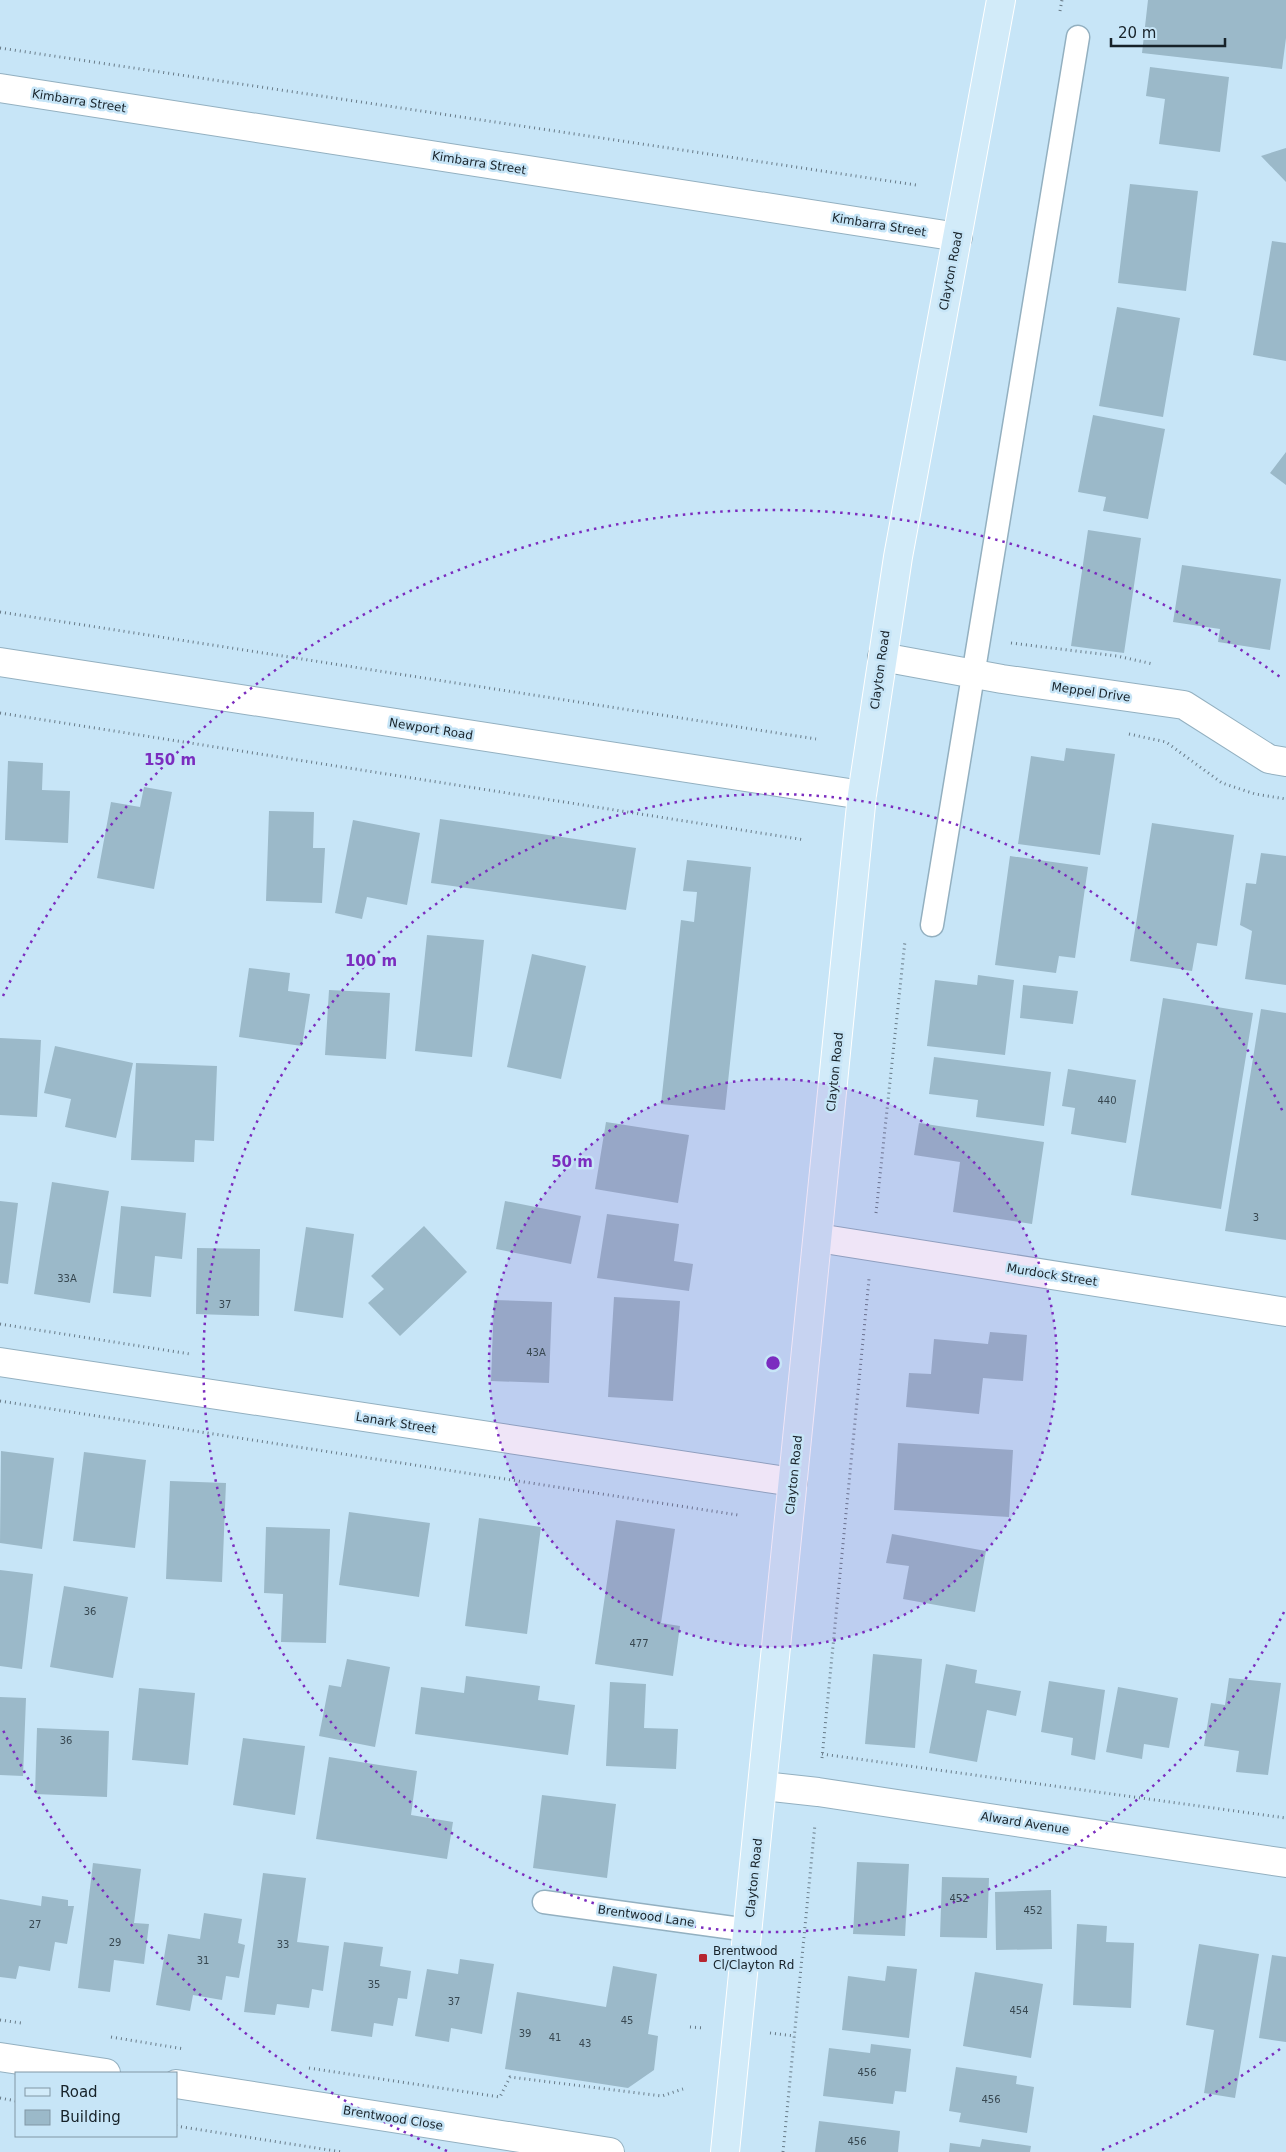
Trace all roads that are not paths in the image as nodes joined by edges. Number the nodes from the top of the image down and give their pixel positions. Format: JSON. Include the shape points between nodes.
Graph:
{"nodes":[{"id":1,"x":1001,"y":0,"type":"edge"},
{"id":2,"x":1077,"y":41,"type":"road end"},
{"id":3,"x":0,"y":88,"type":"edge"},
{"id":4,"x":958,"y":237,"type":"junction"},
{"id":5,"x":882,"y":657,"type":"junction"},
{"id":6,"x":0,"y":662,"type":"edge"},
{"id":7,"x":972,"y":674,"type":"junction"},
{"id":8,"x":1286,"y":762,"type":"edge"},
{"id":9,"x":862,"y":795,"type":"junction"},
{"id":10,"x":932,"y":925,"type":"dead end"},
{"id":11,"x":818,"y":1238,"type":"junction"},
{"id":12,"x":1286,"y":1312,"type":"edge"},
{"id":13,"x":0,"y":1362,"type":"edge"},
{"id":14,"x":793,"y":1482,"type":"junction"},
{"id":15,"x":764,"y":1786,"type":"junction"},
{"id":16,"x":1286,"y":1863,"type":"edge"},
{"id":17,"x":544,"y":1902,"type":"dead end"},
{"id":18,"x":748,"y":1930,"type":"junction"},
{"id":19,"x":0,"y":2057,"type":"edge"},
{"id":20,"x":99,"y":2072,"type":"edge"},
{"id":21,"x":178,"y":2084,"type":"edge"},
{"id":22,"x":610,"y":2152,"type":"edge"},
{"id":23,"x":725,"y":2152,"type":"edge"}],
"edges":[{"from":1,"to":4,"type":"main road","name":"Clayton Road"},
{"from":2,"to":7,"type":"lane"},
{"from":3,"to":4,"type":"street","name":"Kimbarra Street"},
{"from":4,"to":5,"type":"main road","name":"Clayton Road"},
{"from":5,"to":7,"type":"street","name":"Meppel Drive"},
{"from":5,"to":9,"type":"main road","name":"Clayton Road"},
{"from":6,"to":9,"type":"street","name":"Newport Road"},
{"from":7,"to":8,"type":"street","name":"Meppel Drive","via":[[1184,705],[1269,759]]},
{"from":7,"to":10,"type":"lane"},
{"from":9,"to":11,"type":"main road","name":"Clayton Road"},
{"from":11,"to":12,"type":"street","name":"Murdock Street"},
{"from":11,"to":14,"type":"main road","name":"Clayton Road"},
{"from":13,"to":14,"type":"street","name":"Lanark Street"},
{"from":14,"to":15,"type":"main road","name":"Clayton Road"},
{"from":15,"to":16,"type":"street","name":"Alward Avenue"},
{"from":15,"to":18,"type":"main road","name":"Clayton Road"},
{"from":17,"to":18,"type":"lane","name":"Brentwood Lane"},
{"from":18,"to":23,"type":"main road","name":"Clayton Road"},
{"from":19,"to":20,"type":"street"},
{"from":21,"to":22,"type":"street","name":"Brentwood Close"}]}
